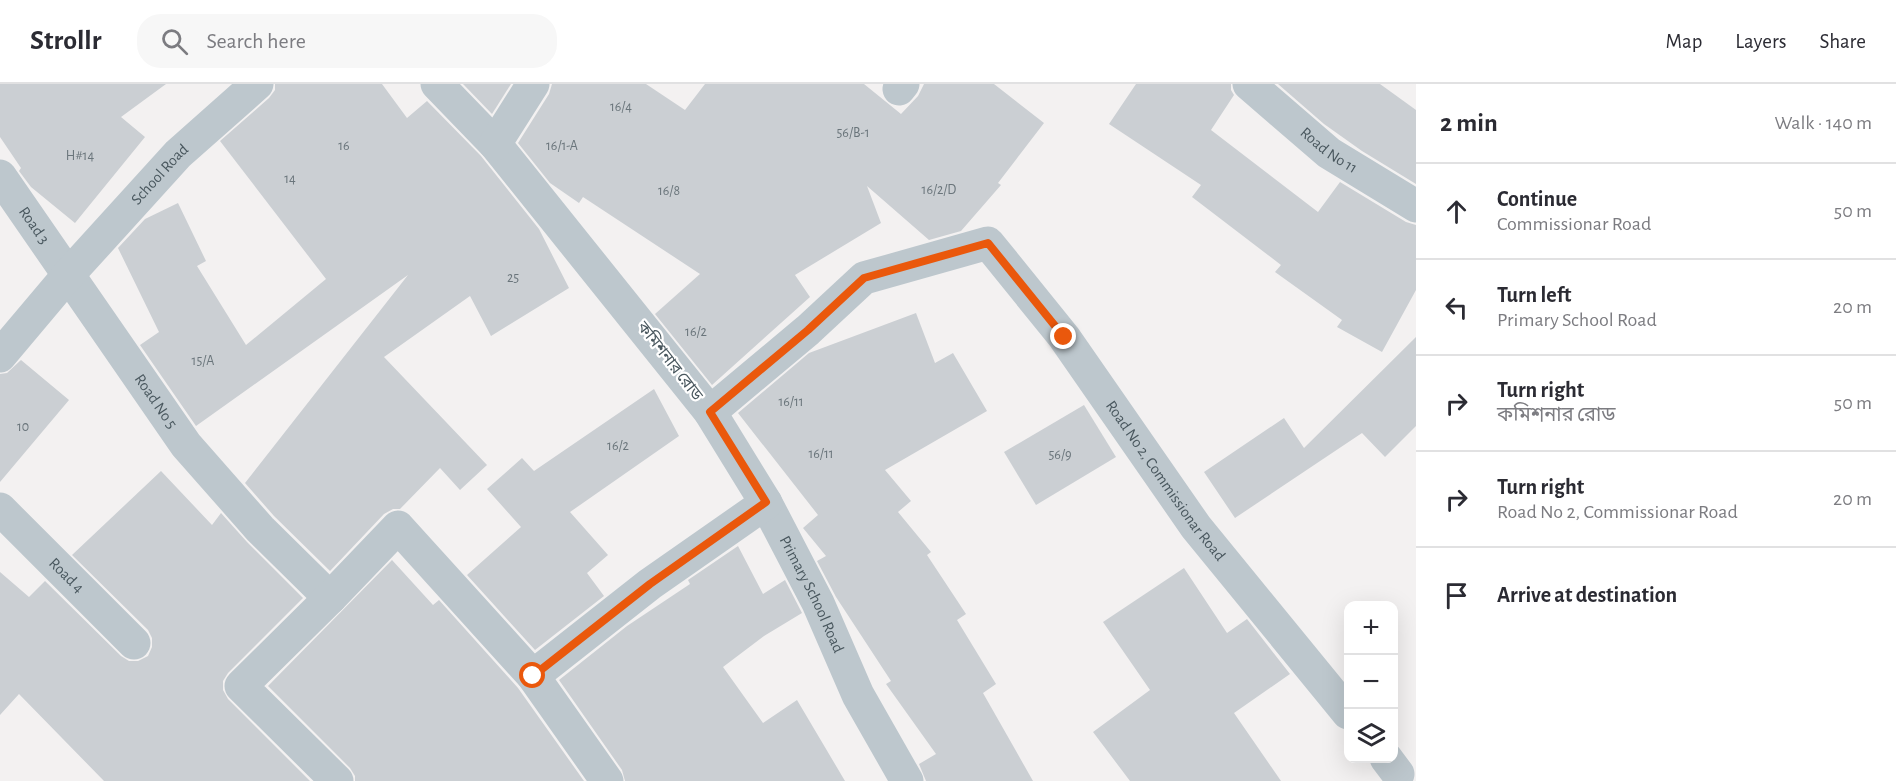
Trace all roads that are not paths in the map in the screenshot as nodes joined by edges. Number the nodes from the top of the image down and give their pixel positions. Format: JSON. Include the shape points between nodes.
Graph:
{"nodes":[{"id":1,"x":257,"y":84,"type":"edge"},
{"id":2,"x":437,"y":84,"type":"edge"},
{"id":3,"x":533,"y":84,"type":"edge"},
{"id":4,"x":1249,"y":84,"type":"edge"},
{"id":5,"x":495,"y":144,"type":"junction"},
{"id":6,"x":0,"y":176,"type":"edge"},
{"id":7,"x":1416,"y":206,"type":"edge"},
{"id":8,"x":988,"y":243,"type":"joint"},
{"id":9,"x":69,"y":274,"type":"junction"},
{"id":10,"x":0,"y":356,"type":"edge"},
{"id":11,"x":710,"y":412,"type":"junction"},
{"id":12,"x":766,"y":502,"type":"junction"},
{"id":13,"x":0,"y":509,"type":"edge"},
{"id":14,"x":330,"y":598,"type":"junction"},
{"id":15,"x":134,"y":644,"type":"dead end"},
{"id":16,"x":533,"y":676,"type":"junction"},
{"id":17,"x":1345,"y":709,"type":"edge"},
{"id":18,"x":337,"y":781,"type":"edge"},
{"id":19,"x":607,"y":781,"type":"edge"},
{"id":20,"x":907,"y":781,"type":"edge"}],
"edges":[{"from":1,"to":9,"type":"street","name":"School Road","via":[[178,154]]},
{"from":2,"to":5,"type":"street","name":"কমিশনার রোড"},
{"from":3,"to":5,"type":"street"},
{"from":4,"to":7,"type":"street","name":"Road No 11","via":[[1329,153]]},
{"from":5,"to":11,"type":"street","name":"কমিশনার রোড"},
{"from":6,"to":9,"type":"street","name":"Road 3"},
{"from":8,"to":11,"type":"street","name":"কমিশনার রোড","via":[[864,278]]},
{"from":8,"to":17,"type":"street","name":"Road No 2, Commissionar Road","via":[[1064,337],[1196,527]]},
{"from":9,"to":10,"type":"street"},
{"from":9,"to":14,"type":"street","name":"Road No 5","via":[[186,445],[260,529]]},
{"from":11,"to":12,"type":"street","name":"Primary School Road"},
{"from":12,"to":16,"type":"street","via":[[650,584]]},
{"from":12,"to":20,"type":"street","name":"Primary School Road","via":[[818,603],[858,695]]},
{"from":13,"to":15,"type":"street","name":"Road 4"},
{"from":14,"to":16,"type":"street","via":[[398,527]]},
{"from":14,"to":18,"type":"street","via":[[241,686]]},
{"from":16,"to":19,"type":"street"}]}
